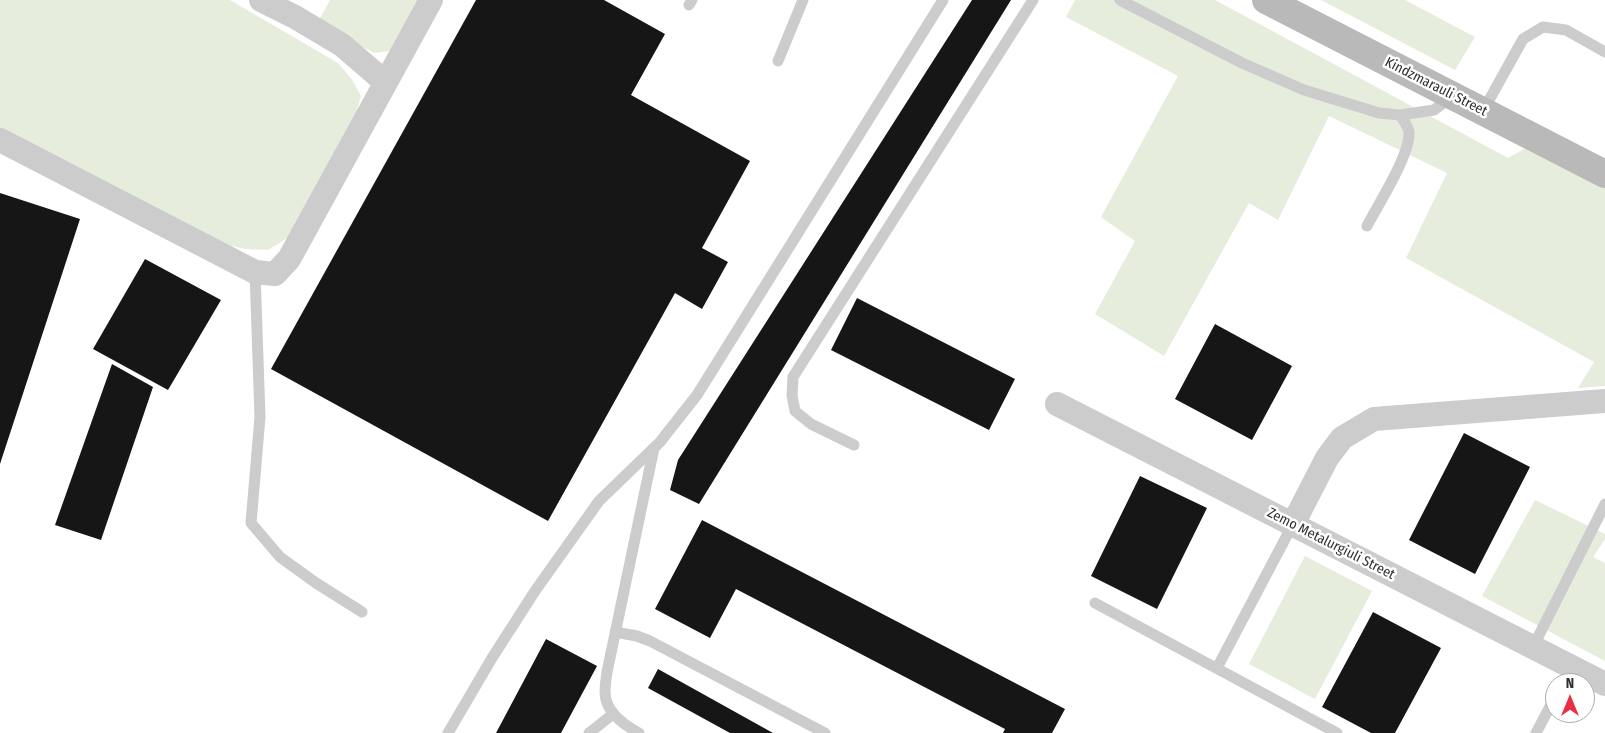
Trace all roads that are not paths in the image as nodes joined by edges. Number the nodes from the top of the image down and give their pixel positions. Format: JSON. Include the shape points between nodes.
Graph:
{"nodes":[{"id":1,"x":261,"y":0,"type":"edge"},
{"id":2,"x":431,"y":0,"type":"edge"},
{"id":3,"x":803,"y":0,"type":"edge"},
{"id":4,"x":943,"y":0,"type":"edge"},
{"id":5,"x":1033,"y":0,"type":"edge"},
{"id":6,"x":1120,"y":0,"type":"edge"},
{"id":7,"x":1266,"y":0,"type":"edge"},
{"id":8,"x":1605,"y":52,"type":"edge"},
{"id":9,"x":778,"y":61,"type":"dead end"},
{"id":10,"x":386,"y":82,"type":"junction"},
{"id":11,"x":1449,"y":94,"type":"junction"},
{"id":12,"x":1483,"y":111,"type":"junction"},
{"id":13,"x":1400,"y":115,"type":"junction"},
{"id":14,"x":0,"y":140,"type":"edge"},
{"id":15,"x":1605,"y":174,"type":"edge"},
{"id":16,"x":1367,"y":226,"type":"dead end"},
{"id":17,"x":255,"y":272,"type":"junction"},
{"id":18,"x":1605,"y":401,"type":"edge"},
{"id":19,"x":1057,"y":404,"type":"dead end"},
{"id":20,"x":854,"y":444,"type":"dead end"},
{"id":21,"x":654,"y":448,"type":"junction"},
{"id":22,"x":1605,"y":504,"type":"edge"},
{"id":23,"x":1293,"y":524,"type":"junction"},
{"id":24,"x":1095,"y":603,"type":"dead end"},
{"id":25,"x":362,"y":612,"type":"dead end"},
{"id":26,"x":615,"y":632,"type":"junction"},
{"id":27,"x":1533,"y":647,"type":"junction"},
{"id":28,"x":1217,"y":668,"type":"junction"},
{"id":29,"x":1565,"y":673,"type":"edge"},
{"id":30,"x":613,"y":714,"type":"junction"},
{"id":31,"x":1545,"y":716,"type":"edge"},
{"id":32,"x":448,"y":733,"type":"edge"},
{"id":33,"x":590,"y":733,"type":"edge"},
{"id":34,"x":639,"y":733,"type":"edge"},
{"id":35,"x":825,"y":733,"type":"edge"},
{"id":36,"x":1337,"y":733,"type":"edge"},
{"id":37,"x":1536,"y":733,"type":"edge"}],
"edges":[{"from":1,"to":10,"type":"street","via":[[342,45]]},
{"from":2,"to":10,"type":"street"},
{"from":3,"to":9,"type":"lane"},
{"from":4,"to":21,"type":"lane","via":[[697,394]]},
{"from":5,"to":20,"type":"lane","via":[[793,377],[795,411],[810,424]]},
{"from":6,"to":13,"type":"lane","via":[[1242,63],[1304,90],[1379,113]]},
{"from":7,"to":11,"type":"main road","name":"Kindzmarauli Street"},
{"from":8,"to":12,"type":"lane","via":[[1566,30],[1543,27],[1523,39]]},
{"from":10,"to":17,"type":"street","via":[[290,259],[275,274]]},
{"from":11,"to":12,"type":"main road","name":"Kindzmarauli Street"},
{"from":11,"to":13,"type":"lane","via":[[1434,110]]},
{"from":12,"to":15,"type":"main road","name":"Kindzmarauli Street"},
{"from":13,"to":16,"type":"lane","via":[[1409,132],[1407,146]]},
{"from":14,"to":17,"type":"street"},
{"from":17,"to":25,"type":"lane","via":[[260,417],[251,523],[280,557]]},
{"from":18,"to":23,"type":"street","via":[[1374,419],[1342,438],[1327,458]]},
{"from":19,"to":23,"type":"street","name":"Zemo Metalurgiuli Street"},
{"from":21,"to":26,"type":"lane"},
{"from":21,"to":32,"type":"lane","via":[[599,501],[529,599]]},
{"from":22,"to":27,"type":"lane"},
{"from":23,"to":27,"type":"street","name":"Zemo Metalurgiuli Street"},
{"from":23,"to":28,"type":"lane"},
{"from":24,"to":28,"type":"lane"},
{"from":26,"to":30,"type":"lane","via":[[604,694]]},
{"from":26,"to":35,"type":"lane","via":[[650,641]]},
{"from":27,"to":29,"type":"street","name":"Zemo Metalurgiuli Street"},
{"from":28,"to":36,"type":"lane"},
{"from":30,"to":33,"type":"lane"},
{"from":30,"to":34,"type":"lane"},
{"from":31,"to":37,"type":"lane"}]}
